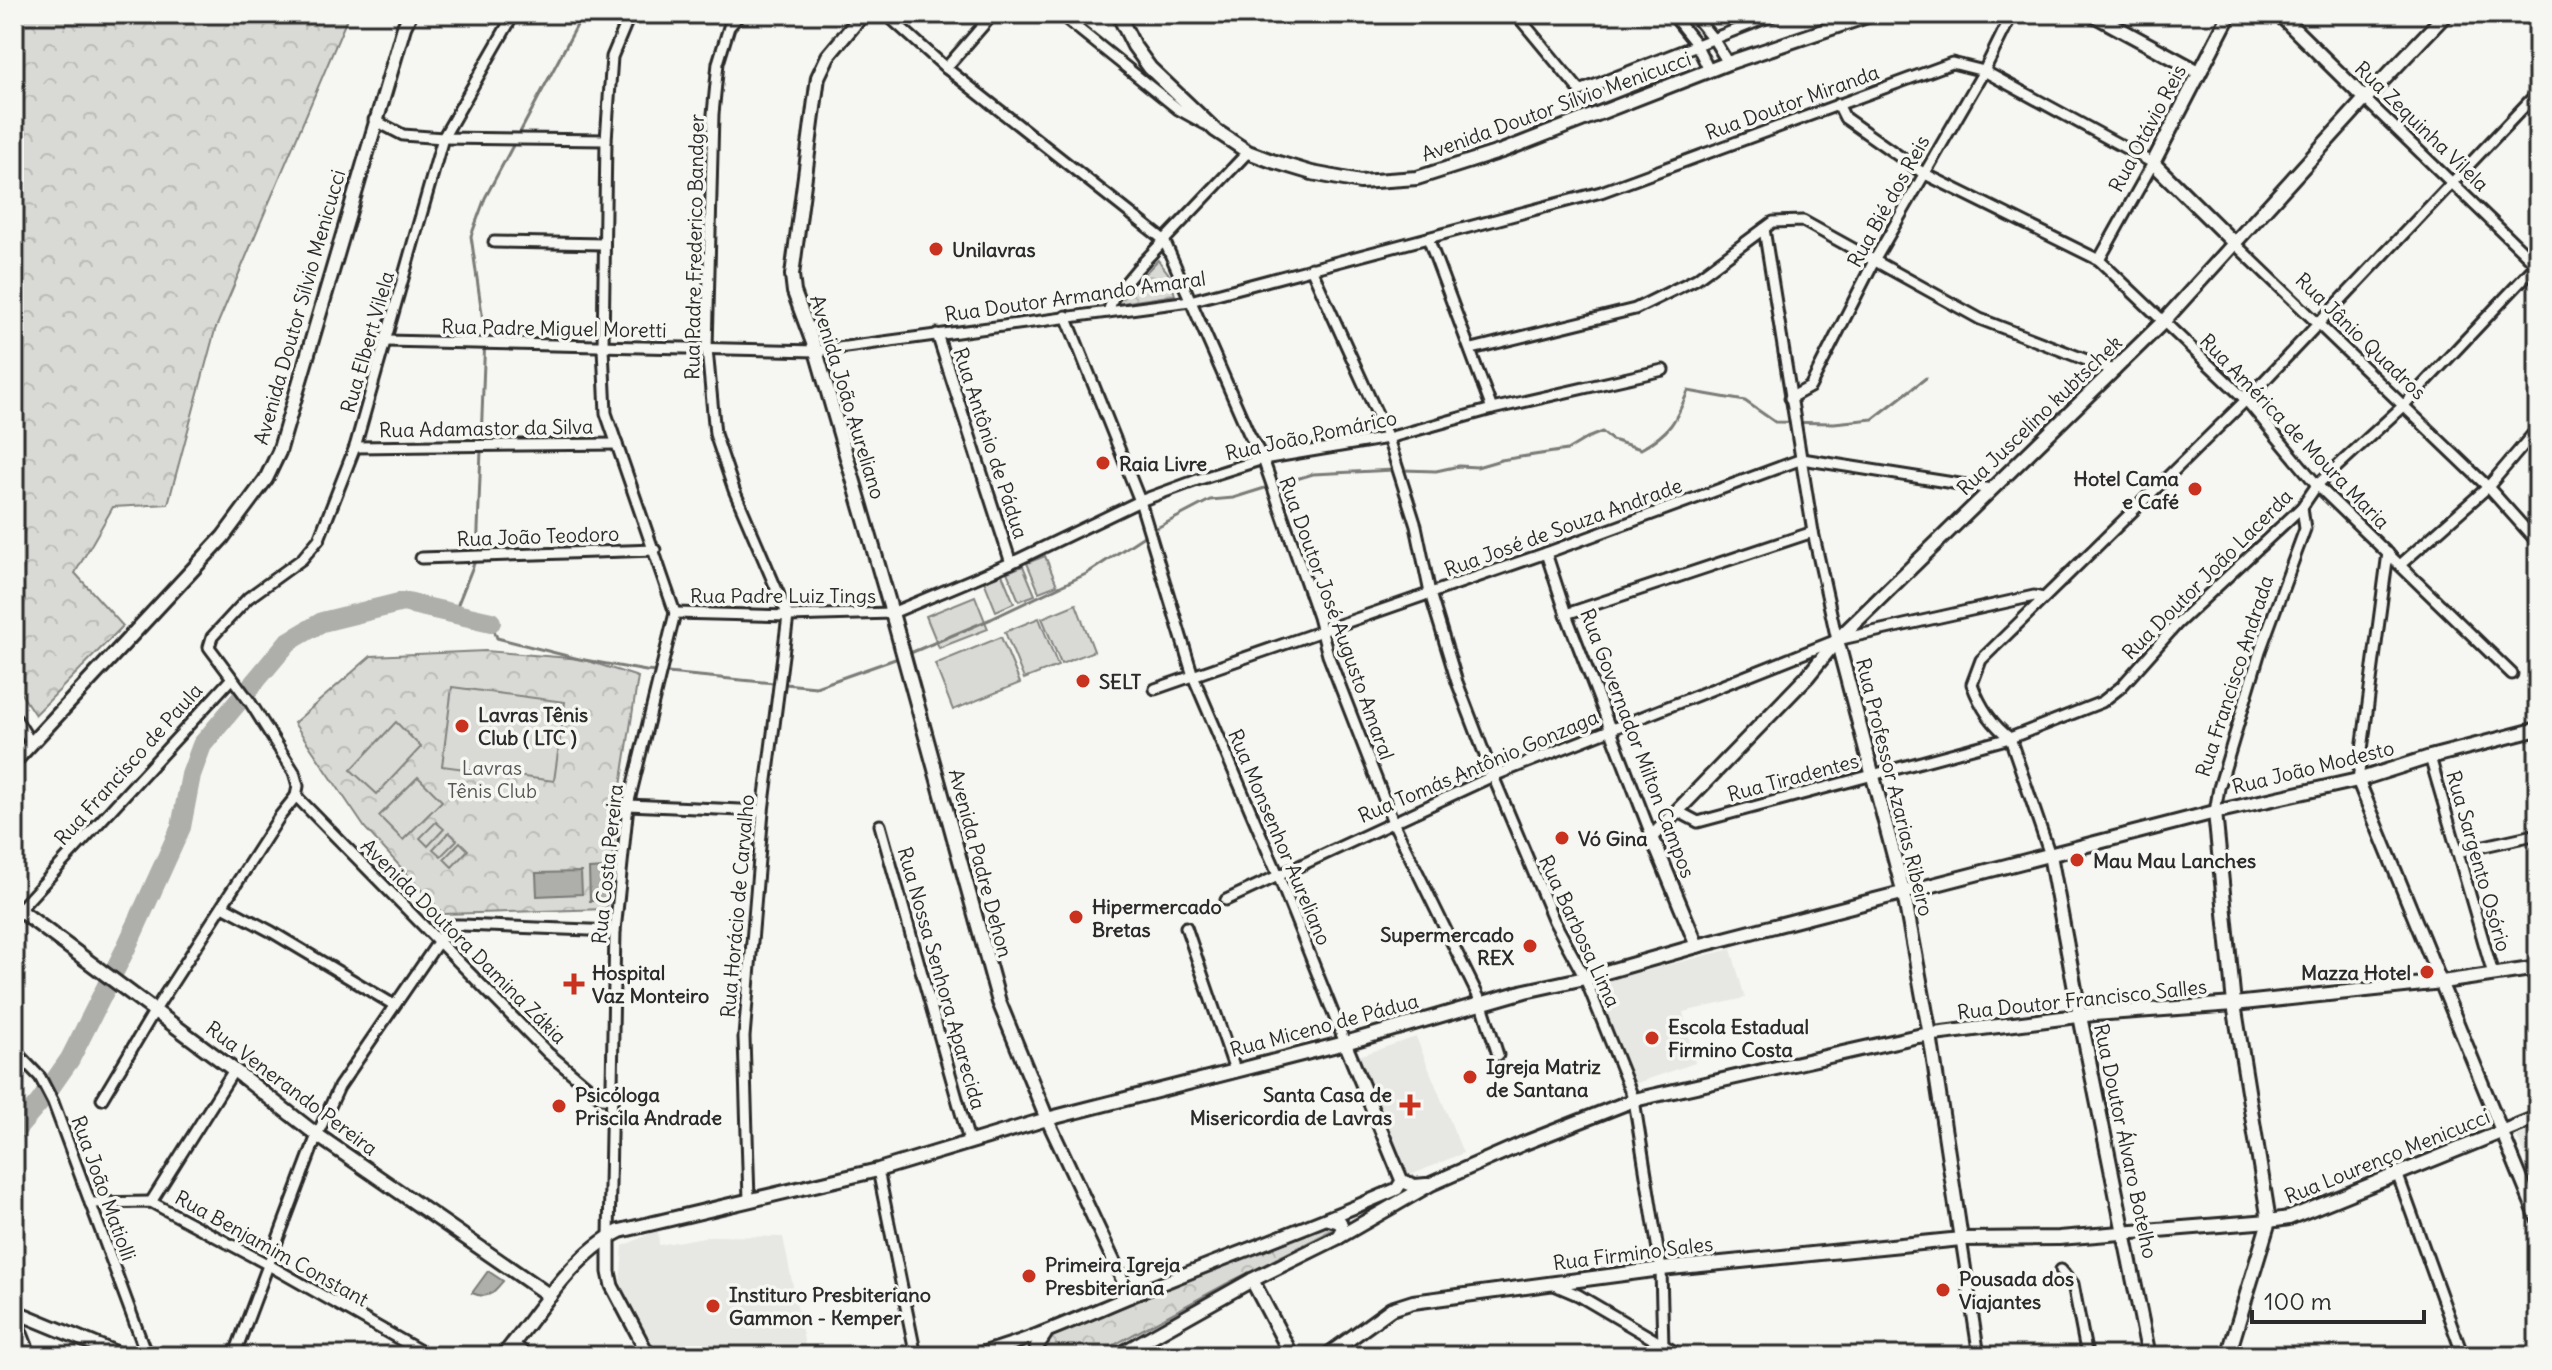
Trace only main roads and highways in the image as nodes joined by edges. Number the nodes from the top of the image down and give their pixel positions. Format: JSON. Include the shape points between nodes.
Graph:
{"nodes":[{"id":1,"x":410,"y":14,"type":"edge"},
{"id":2,"x":863,"y":14,"type":"edge"},
{"id":3,"x":1118,"y":14,"type":"edge"},
{"id":4,"x":1873,"y":14,"type":"edge"},
{"id":5,"x":2092,"y":14,"type":"edge"},
{"id":6,"x":2230,"y":14,"type":"edge"},
{"id":7,"x":2446,"y":14,"type":"edge"},
{"id":8,"x":2283,"y":15,"type":"edge"},
{"id":9,"x":2199,"y":72,"type":"junction"},
{"id":10,"x":2365,"y":99,"type":"junction"},
{"id":11,"x":2153,"y":163,"type":"joint"},
{"id":12,"x":2235,"y":244,"type":"junction"},
{"id":13,"x":892,"y":613,"type":"joint"},
{"id":14,"x":1837,"y":640,"type":"junction"},
{"id":15,"x":2538,"y":729,"type":"edge"},
{"id":16,"x":14,"y":762,"type":"edge"},
{"id":17,"x":2215,"y":812,"type":"junction"},
{"id":18,"x":1652,"y":837,"type":"joint"},
{"id":19,"x":2050,"y":855,"type":"junction"},
{"id":20,"x":1904,"y":894,"type":"junction"},
{"id":21,"x":17,"y":908,"type":"edge"},
{"id":22,"x":1697,"y":946,"type":"junction"},
{"id":23,"x":2538,"y":968,"type":"edge"},
{"id":24,"x":2234,"y":1004,"type":"junction"},
{"id":25,"x":2080,"y":1016,"type":"junction"},
{"id":26,"x":1930,"y":1035,"type":"junction"},
{"id":27,"x":2538,"y":1117,"type":"edge"},
{"id":28,"x":1047,"y":1119,"type":"junction"},
{"id":29,"x":1402,"y":1181,"type":"road end"},
{"id":30,"x":1431,"y":1184,"type":"junction"},
{"id":31,"x":1329,"y":1219,"type":"road end"},
{"id":32,"x":2269,"y":1221,"type":"junction"},
{"id":33,"x":2124,"y":1234,"type":"junction"},
{"id":34,"x":1339,"y":1237,"type":"junction"},
{"id":35,"x":1961,"y":1239,"type":"junction"},
{"id":36,"x":1252,"y":1280,"type":"junction"},
{"id":37,"x":550,"y":1296,"type":"junction"},
{"id":38,"x":14,"y":1312,"type":"edge"},
{"id":39,"x":1045,"y":1334,"type":"road end"},
{"id":40,"x":123,"y":1356,"type":"edge"},
{"id":41,"x":503,"y":1356,"type":"edge"},
{"id":42,"x":1036,"y":1356,"type":"edge"},
{"id":43,"x":1117,"y":1356,"type":"edge"},
{"id":44,"x":1292,"y":1356,"type":"edge"},
{"id":45,"x":1326,"y":1356,"type":"edge"},
{"id":46,"x":2149,"y":1356,"type":"edge"},
{"id":47,"x":2228,"y":1356,"type":"edge"}],
"edges":[{"from":1,"to":16,"type":"main road","name":"Avenida Doutor Sílvio Menicucci","via":[[374,120],[279,452],[266,479],[223,537]]},
{"from":2,"to":13,"type":"main road","name":"Avenida João Aureliano","via":[[828,56],[818,77],[792,275]]},
{"from":3,"to":4,"type":"main road","name":"Avenida Doutor Sílvio Menicucci","via":[[1150,68],[1215,130],[1248,152],[1360,182],[1417,178],[1502,151],[1709,70]]},
{"from":5,"to":9,"type":"main road"},
{"from":6,"to":9,"type":"main road","name":"Rua Otávio Reis"},
{"from":7,"to":10,"type":"main road","name":"Rua Juscelino kubtschek"},
{"from":8,"to":10,"type":"main road","name":"Rua Zequinha Vilela"},
{"from":9,"to":11,"type":"main road","name":"Rua Otávio Reis"},
{"from":10,"to":12,"type":"main road","name":"Rua Juscelino kubtschek"},
{"from":11,"to":12,"type":"main road","name":"Rua Jânio Quadros"},
{"from":12,"to":14,"type":"main road","name":"Rua Juscelino kubtschek","via":[[2115,371]]},
{"from":13,"to":28,"type":"main road","name":"Avenida Padre Dehon","via":[[999,1002]]},
{"from":14,"to":18,"type":"main road","name":"Rua Juscelino kubtschek"},
{"from":14,"to":20,"type":"main road","name":"Rua Professor Azarias Ribeiro"},
{"from":15,"to":17,"type":"main road","name":"Rua João Modesto","via":[[2358,780]]},
{"from":17,"to":19,"type":"main road","name":"Rua João Modesto"},
{"from":17,"to":24,"type":"main road","name":"Rua Francisco Andrada"},
{"from":18,"to":22,"type":"main road","name":"Rua Governador Milton Campos"},
{"from":19,"to":20,"type":"main road","name":"Rua Miceno de Pádua"},
{"from":19,"to":25,"type":"main road","name":"Rua Doutor Álvaro Botelho"},
{"from":20,"to":22,"type":"main road","name":"Rua Miceno de Pádua"},
{"from":20,"to":26,"type":"main road","name":"Rua Professor Azarias Ribeiro"},
{"from":21,"to":37,"type":"main road","name":"Rua Venerando Pereira","via":[[317,1135]]},
{"from":22,"to":28,"type":"main road","name":"Rua Miceno de Pádua"},
{"from":23,"to":24,"type":"main road","name":"Rua Doutor Francisco Salles"},
{"from":24,"to":25,"type":"main road","name":"Rua Doutor Francisco Salles"},
{"from":24,"to":32,"type":"main road","name":"Rua Francisco Andrada"},
{"from":25,"to":26,"type":"main road","name":"Rua Doutor Francisco Salles"},
{"from":25,"to":33,"type":"main road","name":"Rua Doutor Álvaro Botelho"},
{"from":26,"to":30,"type":"main road","name":"Rua Doutor Francisco Salles","via":[[1634,1100]]},
{"from":26,"to":35,"type":"main road","name":"Rua Professor Azarias Ribeiro"},
{"from":27,"to":32,"type":"main road","name":"Rua Lourenço Menicucci","via":[[2289,1218]]},
{"from":28,"to":37,"type":"main road","name":"Rua Miceno de Pádua","via":[[878,1170],[620,1231],[588,1254]]},
{"from":29,"to":30,"type":"main road"},
{"from":30,"to":34,"type":"main road","name":"Rua Doutor Francisco Salles"},
{"from":31,"to":34,"type":"main road","via":[[1340,1222]]},
{"from":32,"to":33,"type":"main road","name":"Rua Lourenço Menicucci"},
{"from":32,"to":47,"type":"main road"},
{"from":33,"to":35,"type":"main road","name":"Rua Lourenço Menicucci"},
{"from":33,"to":46,"type":"main road","name":"Rua Doutor Álvaro Botelho"},
{"from":34,"to":36,"type":"main road","name":"Rua Doutor Francisco Salles"},
{"from":35,"to":45,"type":"main road","name":"Rua Firmino Sales","via":[[1661,1269],[1401,1305]]},
{"from":36,"to":43,"type":"main road","name":"Rua Doutor Francisco Salles"},
{"from":36,"to":44,"type":"main road"},
{"from":37,"to":41,"type":"main road"},
{"from":38,"to":40,"type":"main road"},
{"from":39,"to":42,"type":"main road"}]}
